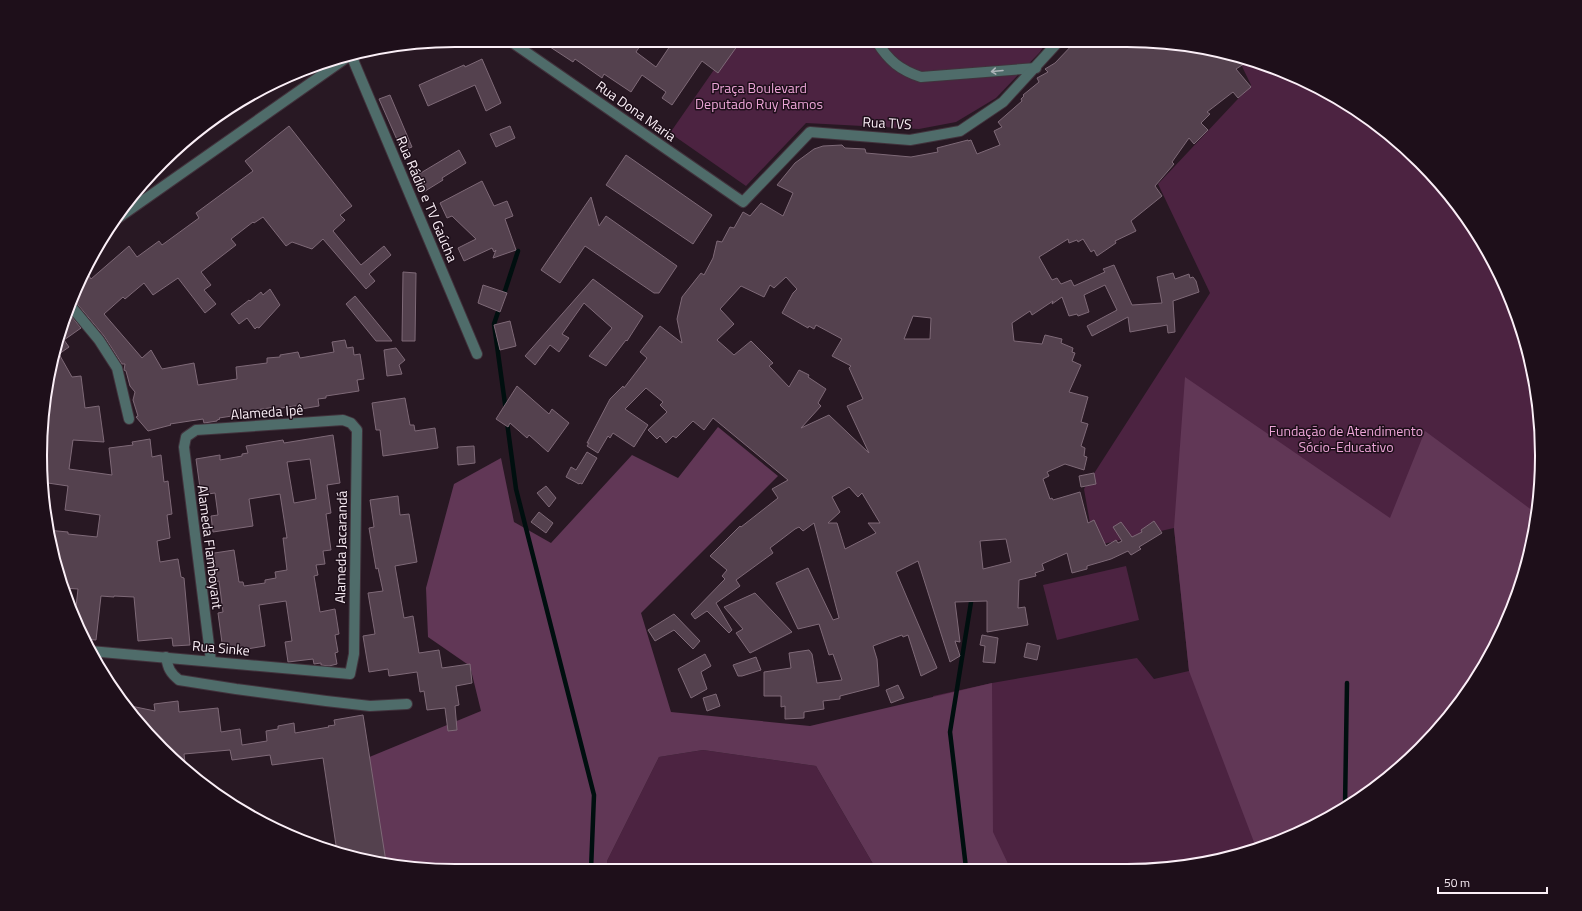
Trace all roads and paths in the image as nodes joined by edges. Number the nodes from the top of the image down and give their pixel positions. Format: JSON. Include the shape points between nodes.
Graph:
{"nodes":[{"id":1,"x":519,"y":47,"type":"edge"},
{"id":2,"x":881,"y":47,"type":"edge"},
{"id":3,"x":1054,"y":47,"type":"edge"},
{"id":4,"x":352,"y":61,"type":"edge"},
{"id":5,"x":337,"y":65,"type":"edge"},
{"id":6,"x":1036,"y":68,"type":"junction"},
{"id":7,"x":743,"y":202,"type":"joint"},
{"id":8,"x":128,"y":211,"type":"edge"},
{"id":9,"x":74,"y":310,"type":"edge"},
{"id":10,"x":477,"y":354,"type":"dead end"},
{"id":11,"x":129,"y":419,"type":"dead end"},
{"id":12,"x":351,"y":423,"type":"joint"},
{"id":13,"x":186,"y":437,"type":"joint"},
{"id":14,"x":97,"y":652,"type":"edge"},
{"id":15,"x":166,"y":657,"type":"junction"},
{"id":16,"x":211,"y":661,"type":"junction"},
{"id":17,"x":350,"y":674,"type":"joint"},
{"id":18,"x":407,"y":704,"type":"dead end"}],
"edges":[{"from":1,"to":7,"type":"street","name":"Rua Dona Maria"},
{"from":6,"to":2,"type":"street","one_way":true,"via":[[921,77],[904,71]]},
{"from":3,"to":6,"type":"street"},
{"from":4,"to":10,"type":"street","name":"Rua Rádio e TV Gaúcha"},
{"from":5,"to":8,"type":"street"},
{"from":6,"to":7,"type":"street","name":"Rua TVS","via":[[1003,102],[960,131],[910,140],[810,132]]},
{"from":9,"to":11,"type":"street","via":[[99,340],[117,368]]},
{"from":12,"to":13,"type":"street","name":"Alameda Ipê","via":[[343,420],[196,430]]},
{"from":12,"to":17,"type":"street","name":"Alameda Jacarandá","via":[[357,430],[354,654]]},
{"from":13,"to":16,"type":"street","name":"Alameda Flamboyant","via":[[184,447]]},
{"from":14,"to":15,"type":"street","name":"Rua Sinke"},
{"from":15,"to":16,"type":"street","name":"Rua Sinke"},
{"from":15,"to":18,"type":"street","via":[[169,670],[179,680],[370,706]]},
{"from":16,"to":17,"type":"street","name":"Rua Sinke"}]}
